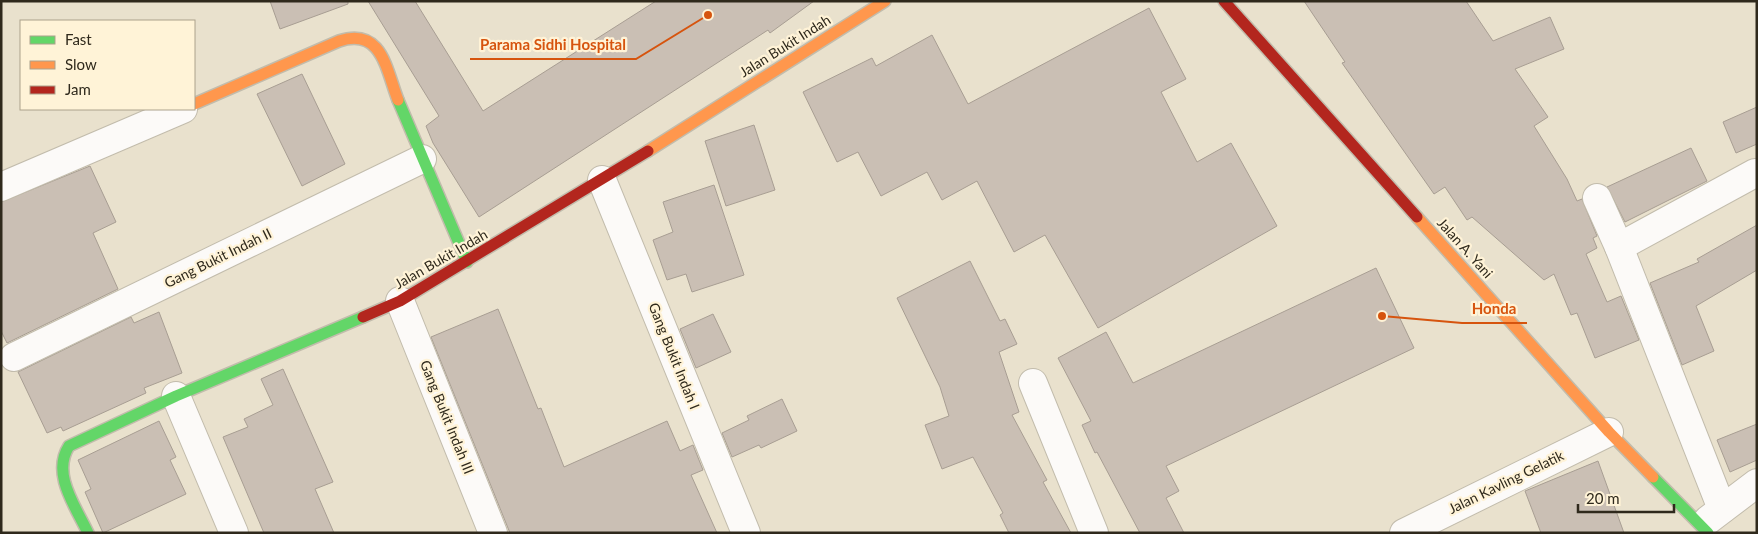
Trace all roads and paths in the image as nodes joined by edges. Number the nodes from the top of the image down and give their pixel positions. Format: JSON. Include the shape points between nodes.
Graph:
{"nodes":[{"id":1,"x":885,"y":1,"type":"edge"},
{"id":2,"x":1224,"y":1,"type":"edge"},
{"id":3,"x":195,"y":104,"type":"edge"},
{"id":4,"x":181,"y":110,"type":"edge"},
{"id":5,"x":422,"y":160,"type":"junction"},
{"id":6,"x":1755,"y":173,"type":"dead end"},
{"id":7,"x":602,"y":180,"type":"junction"},
{"id":8,"x":1,"y":187,"type":"edge"},
{"id":9,"x":1597,"y":198,"type":"dead end"},
{"id":10,"x":1619,"y":247,"type":"junction"},
{"id":11,"x":467,"y":262,"type":"junction"},
{"id":12,"x":400,"y":300,"type":"junction"},
{"id":13,"x":14,"y":357,"type":"dead end"},
{"id":14,"x":1033,"y":383,"type":"dead end"},
{"id":15,"x":176,"y":396,"type":"junction"},
{"id":16,"x":1609,"y":432,"type":"junction"},
{"id":17,"x":1757,"y":483,"type":"edge"},
{"id":18,"x":1711,"y":522,"type":"edge"},
{"id":19,"x":88,"y":533,"type":"edge"},
{"id":20,"x":234,"y":533,"type":"edge"},
{"id":21,"x":493,"y":533,"type":"edge"},
{"id":22,"x":746,"y":533,"type":"edge"},
{"id":23,"x":1094,"y":533,"type":"edge"},
{"id":24,"x":1404,"y":533,"type":"edge"}],
"edges":[{"from":1,"to":7,"type":"main road","name":"Jalan Bukit Indah"},
{"from":2,"to":16,"type":"main road","name":"Jalan A. Yani"},
{"from":3,"to":5,"type":"main road","via":[[339,41],[361,36],[378,48]]},
{"from":4,"to":8,"type":"street"},
{"from":5,"to":11,"type":"main road"},
{"from":5,"to":13,"type":"street","name":"Gang Bukit Indah II"},
{"from":6,"to":10,"type":"street"},
{"from":7,"to":11,"type":"main road","name":"Jalan Bukit Indah"},
{"from":7,"to":22,"type":"street","name":"Gang Bukit Indah I"},
{"from":9,"to":10,"type":"street"},
{"from":10,"to":18,"type":"street"},
{"from":11,"to":12,"type":"main road","name":"Jalan Bukit Indah"},
{"from":12,"to":15,"type":"main road","name":"Jalan Bukit Indah"},
{"from":12,"to":21,"type":"street","name":"Gang Bukit Indah III"},
{"from":14,"to":23,"type":"street"},
{"from":15,"to":19,"type":"main road","name":"Jalan Bukit Indah","via":[[64,451],[60,472]]},
{"from":15,"to":20,"type":"street"},
{"from":16,"to":18,"type":"main road","name":"Jalan A. Yani"},
{"from":16,"to":24,"type":"street","name":"Jalan Kavling Gelatik"},
{"from":17,"to":18,"type":"street"}]}
